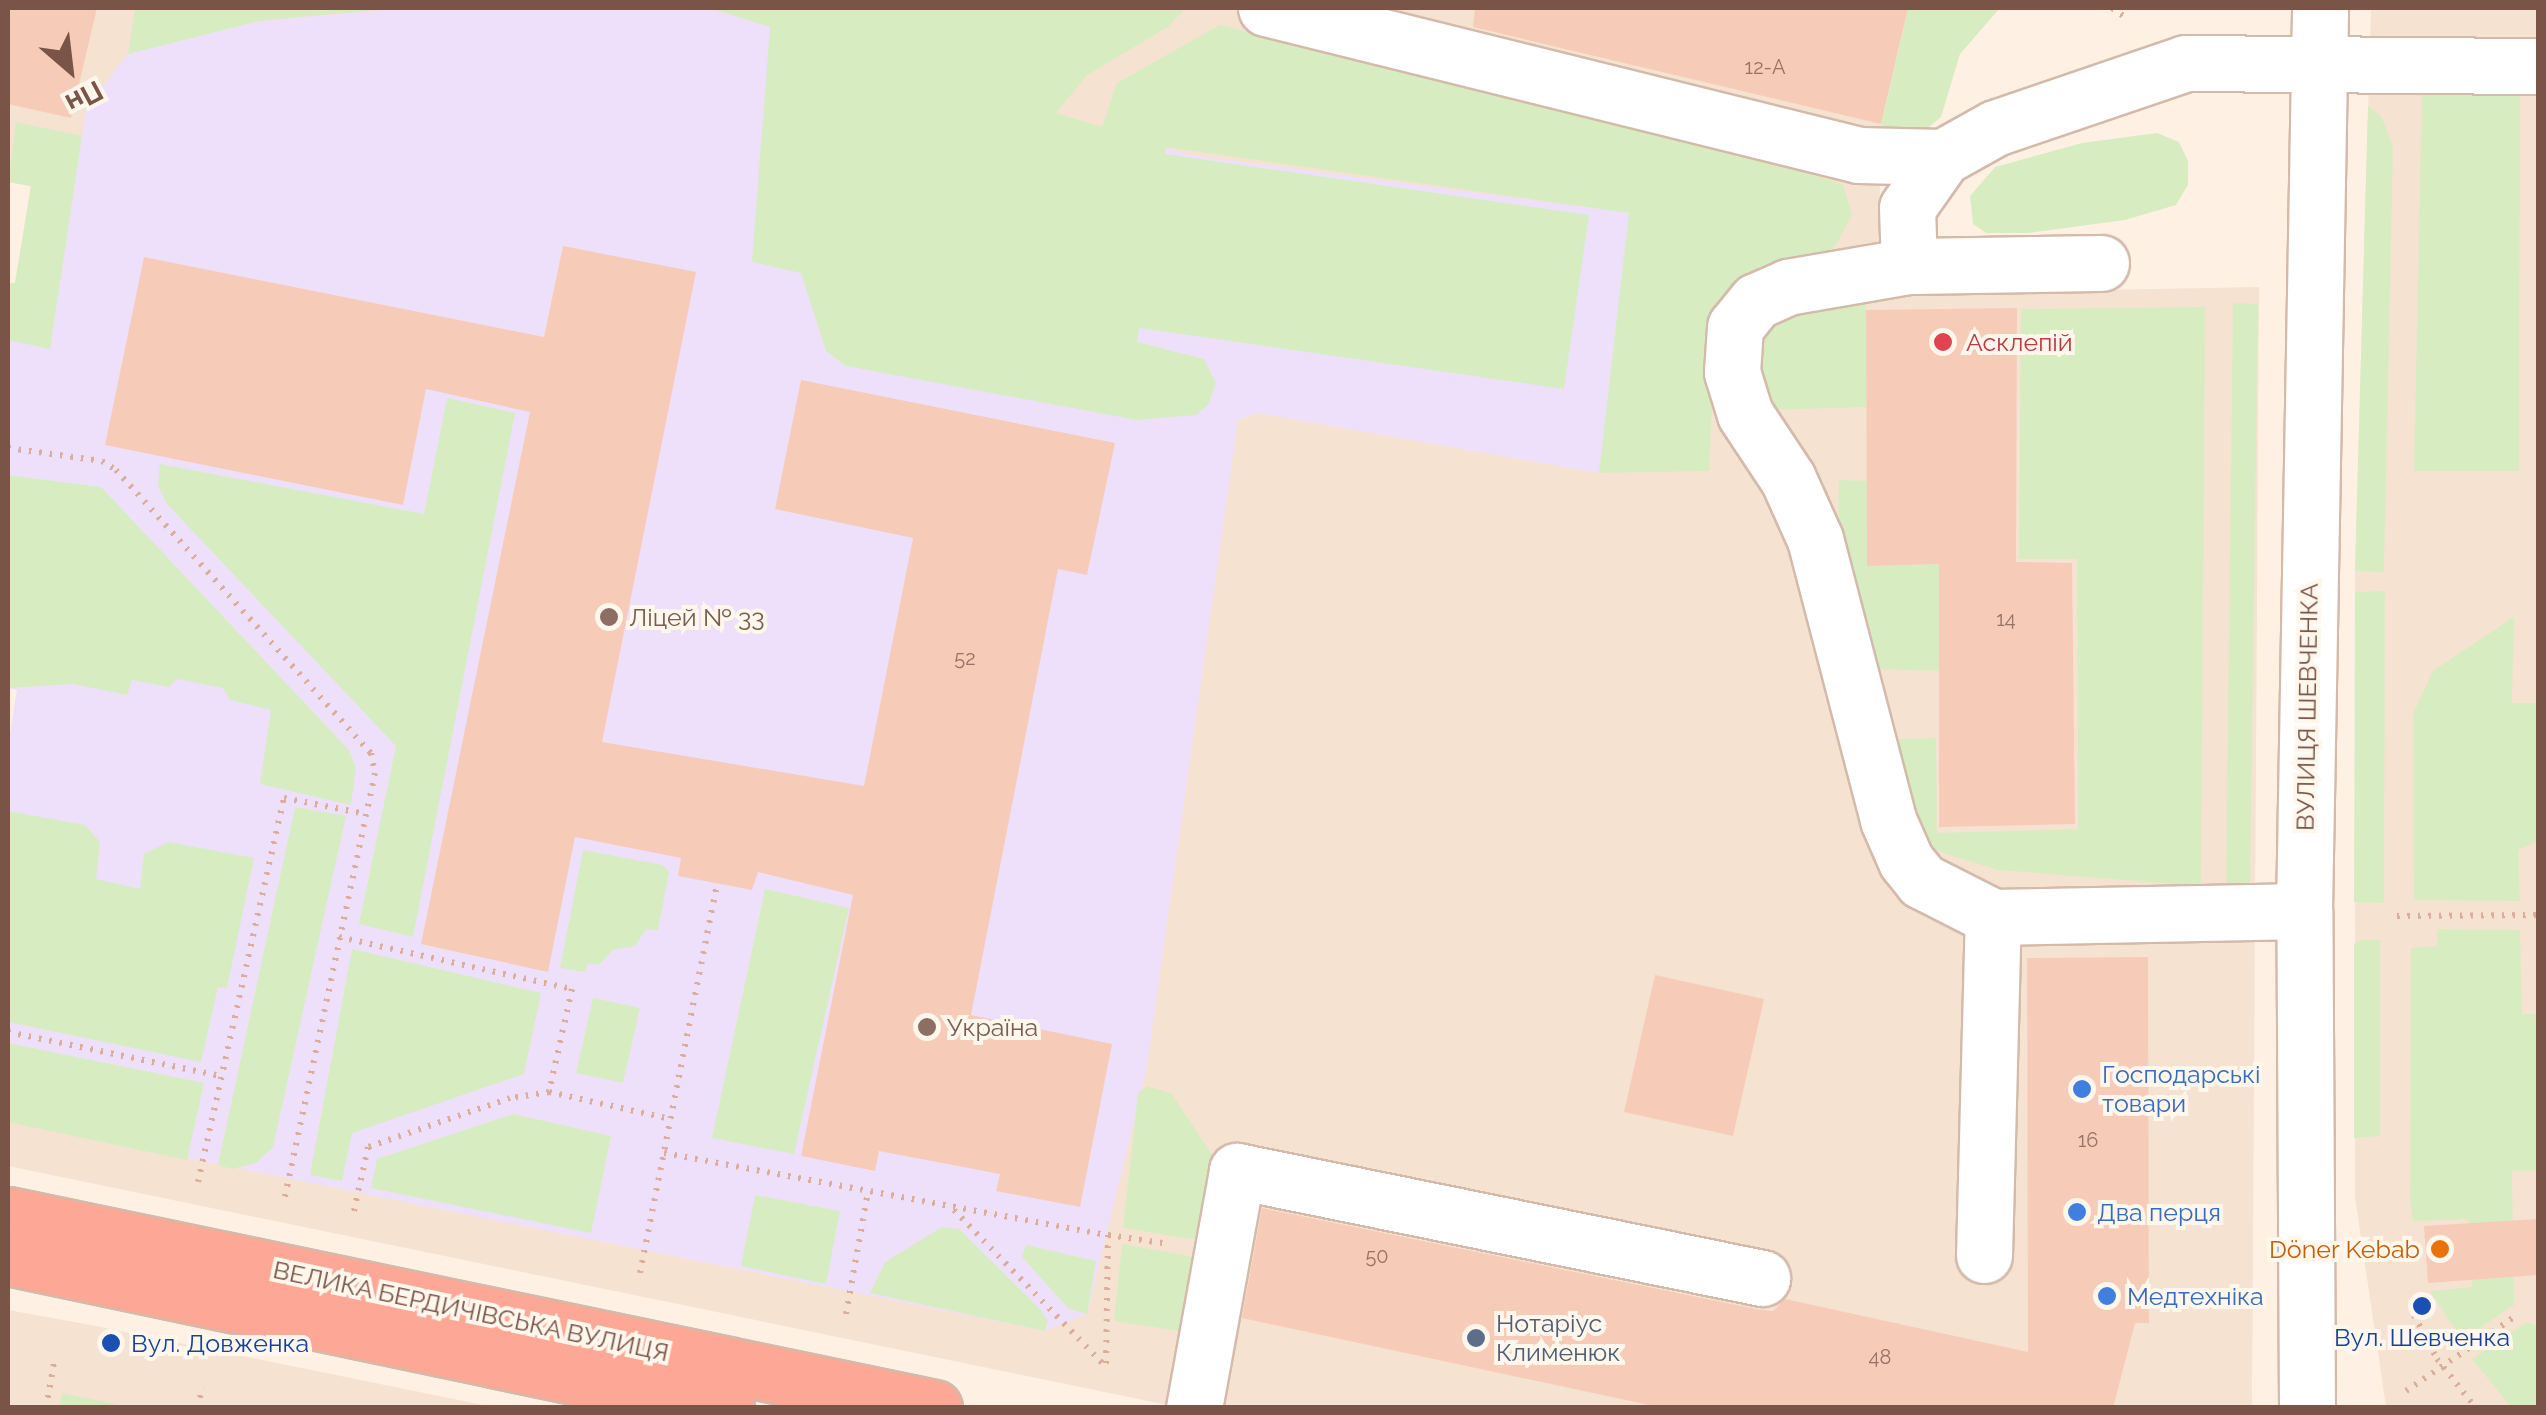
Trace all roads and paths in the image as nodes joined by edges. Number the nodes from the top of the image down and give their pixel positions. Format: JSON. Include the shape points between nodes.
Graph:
{"nodes":[{"id":1,"x":1266,"y":8,"type":"edge"},
{"id":2,"x":2320,"y":8,"type":"edge"},
{"id":3,"x":2320,"y":61,"type":"junction"},
{"id":4,"x":2538,"y":66,"type":"edge"},
{"id":5,"x":1943,"y":157,"type":"junction"},
{"id":6,"x":2101,"y":263,"type":"dead end"},
{"id":7,"x":1908,"y":266,"type":"junction"},
{"id":8,"x":8,"y":448,"type":"edge"},
{"id":9,"x":366,"y":814,"type":"junction"},
{"id":10,"x":717,"y":883,"type":"dead end"},
{"id":11,"x":2304,"y":911,"type":"junction"},
{"id":12,"x":2538,"y":915,"type":"edge"},
{"id":13,"x":2398,"y":916,"type":"dead end"},
{"id":14,"x":1993,"y":918,"type":"junction"},
{"id":15,"x":340,"y":936,"type":"junction"},
{"id":16,"x":8,"y":1032,"type":"edge"},
{"id":17,"x":221,"y":1076,"type":"junction"},
{"id":18,"x":549,"y":1092,"type":"junction"},
{"id":19,"x":670,"y":1119,"type":"junction"},
{"id":20,"x":664,"y":1153,"type":"junction"},
{"id":21,"x":198,"y":1182,"type":"dead end"},
{"id":22,"x":868,"y":1192,"type":"junction"},
{"id":23,"x":284,"y":1201,"type":"dead end"},
{"id":24,"x":952,"y":1208,"type":"junction"},
{"id":25,"x":8,"y":1215,"type":"edge"},
{"id":26,"x":354,"y":1215,"type":"dead end"},
{"id":27,"x":1108,"y":1235,"type":"junction"},
{"id":28,"x":1141,"y":1240,"type":"dead end"},
{"id":29,"x":1984,"y":1255,"type":"dead end"},
{"id":30,"x":8,"y":1258,"type":"edge"},
{"id":31,"x":640,"y":1273,"type":"dead end"},
{"id":32,"x":1762,"y":1278,"type":"dead end"},
{"id":33,"x":846,"y":1314,"type":"dead end"},
{"id":34,"x":2414,"y":1315,"type":"dead end"},
{"id":35,"x":2516,"y":1316,"type":"dead end"},
{"id":36,"x":54,"y":1357,"type":"dead end"},
{"id":37,"x":2443,"y":1366,"type":"junction"},
{"id":38,"x":202,"y":1386,"type":"dead end"},
{"id":39,"x":2406,"y":1390,"type":"dead end"},
{"id":40,"x":46,"y":1408,"type":"edge"},
{"id":41,"x":198,"y":1408,"type":"edge"},
{"id":42,"x":726,"y":1408,"type":"edge"},
{"id":43,"x":934,"y":1408,"type":"edge"},
{"id":44,"x":1194,"y":1408,"type":"edge"},
{"id":45,"x":2307,"y":1408,"type":"edge"},
{"id":46,"x":2476,"y":1408,"type":"edge"}],
"edges":[{"from":1,"to":5,"type":"street","via":[[1859,156]]},
{"from":2,"to":3,"type":"street","name":"ВУЛИЦЯ ШЕВЧЕНКА"},
{"from":3,"to":4,"type":"street"},
{"from":3,"to":5,"type":"street","via":[[2186,63],[1996,128]]},
{"from":3,"to":11,"type":"street","name":"ВУЛИЦЯ ШЕВЧЕНКА"},
{"from":5,"to":7,"type":"street","via":[[1907,208]]},
{"from":6,"to":7,"type":"street"},
{"from":7,"to":14,"type":"street","via":[[1788,287],[1756,301],[1735,327],[1732,372],[1745,414],[1788,479],[1815,539],[1888,820],[1906,861],[1922,881]]},
{"from":8,"to":9,"type":"path","via":[[102,461],[116,470],[364,738],[375,773]]},
{"from":9,"to":15,"type":"path"},
{"from":9,"to":17,"type":"path","via":[[284,798]]},
{"from":10,"to":19,"type":"path"},
{"from":11,"to":14,"type":"street"},
{"from":11,"to":45,"type":"street","name":"ВУЛИЦЯ ШЕВЧЕНКА"},
{"from":12,"to":13,"type":"path"},
{"from":14,"to":29,"type":"street"},
{"from":15,"to":18,"type":"path","via":[[572,989]]},
{"from":15,"to":23,"type":"path"},
{"from":16,"to":17,"type":"path"},
{"from":17,"to":21,"type":"path"},
{"from":18,"to":19,"type":"path"},
{"from":18,"to":26,"type":"path","via":[[510,1098],[368,1146]]},
{"from":19,"to":20,"type":"path"},
{"from":20,"to":22,"type":"path"},
{"from":20,"to":31,"type":"path"},
{"from":22,"to":24,"type":"path"},
{"from":22,"to":33,"type":"path"},
{"from":24,"to":27,"type":"path"},
{"from":24,"to":27,"type":"path","via":[[1106,1367]]},
{"from":25,"to":43,"type":"highway","name":"ВЕЛИКА БЕРДИЧІВСЬКА ВУЛИЦЯ"},
{"from":27,"to":28,"type":"path"},
{"from":30,"to":42,"type":"highway","name":"ВЕЛИКА БЕРДИЧІВСЬКА ВУЛИЦЯ"},
{"from":32,"to":44,"type":"street","via":[[1238,1170]]},
{"from":34,"to":37,"type":"path"},
{"from":35,"to":37,"type":"path"},
{"from":36,"to":40,"type":"path"},
{"from":37,"to":39,"type":"path"},
{"from":37,"to":46,"type":"path"},
{"from":38,"to":41,"type":"path"}]}
